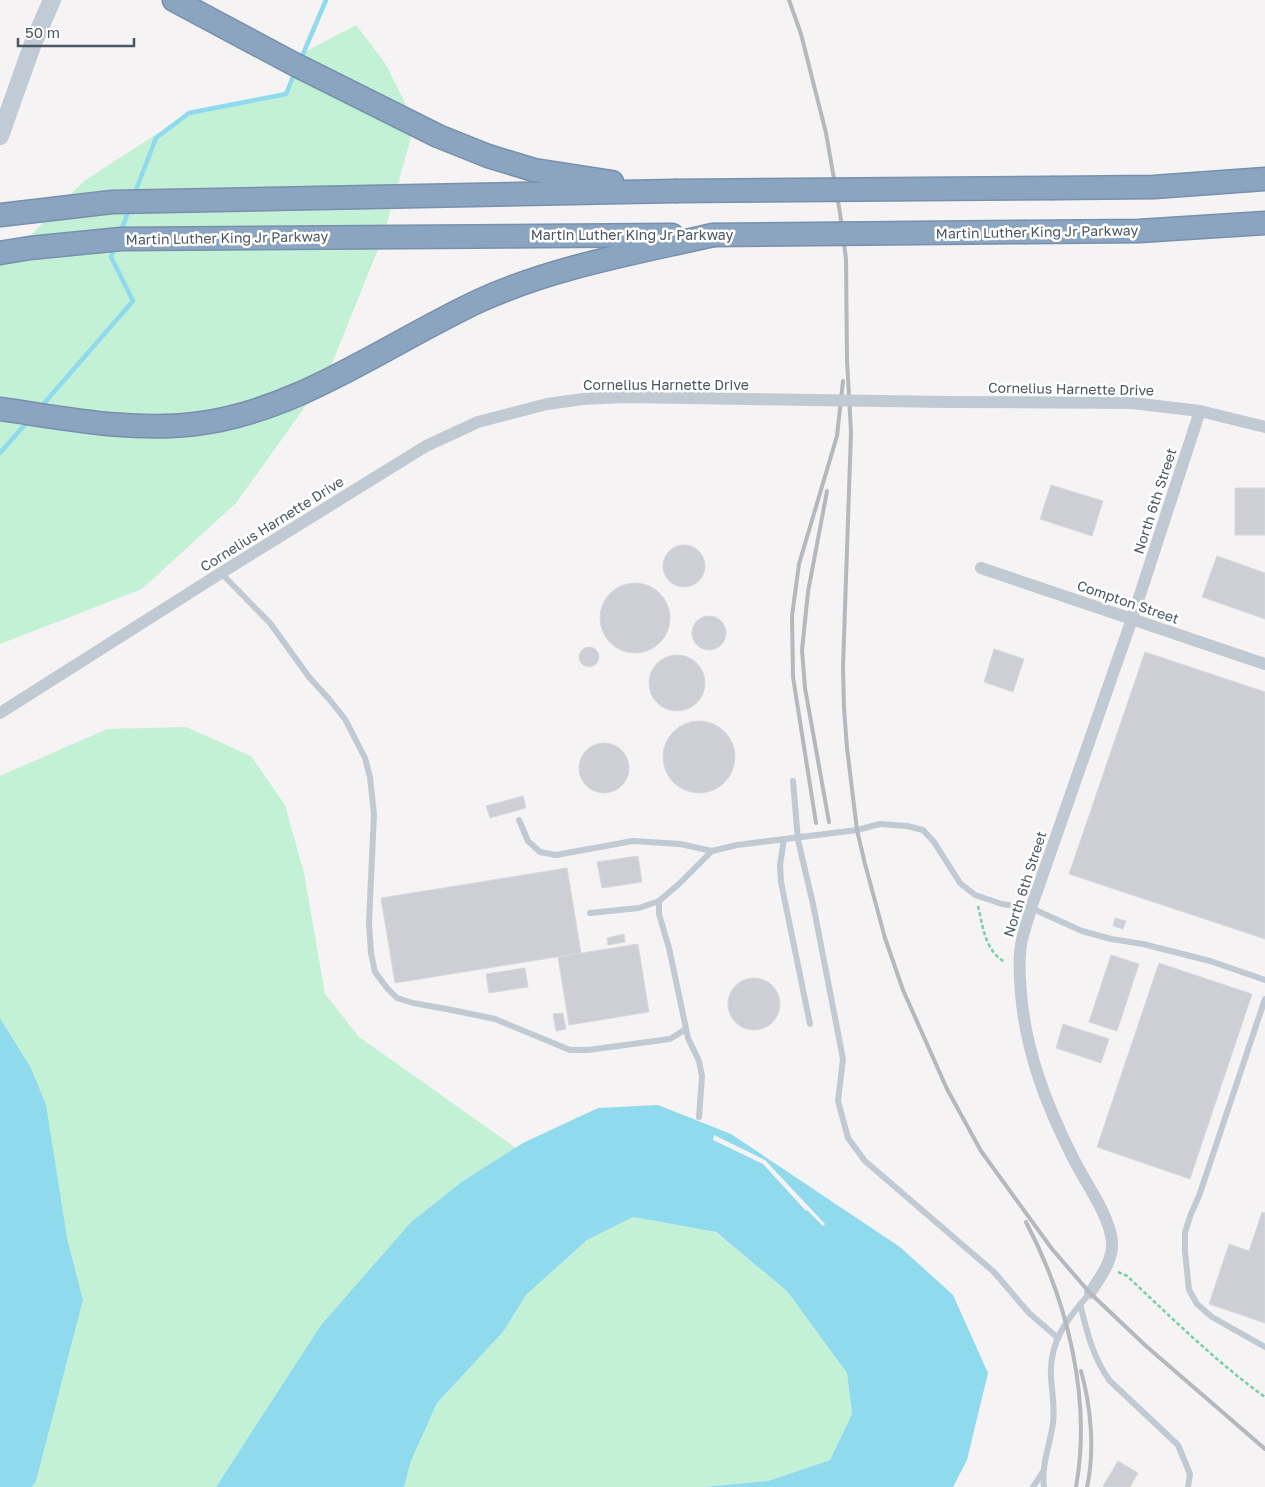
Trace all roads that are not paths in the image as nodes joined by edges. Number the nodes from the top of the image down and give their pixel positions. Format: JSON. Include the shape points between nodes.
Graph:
{"nodes":[{"id":1,"x":52,"y":0,"type":"edge"},
{"id":2,"x":179,"y":2,"type":"edge"},
{"id":3,"x":0,"y":136,"type":"edge"},
{"id":4,"x":1265,"y":179,"type":"edge"},
{"id":5,"x":675,"y":191,"type":"junction"},
{"id":6,"x":0,"y":214,"type":"edge"},
{"id":7,"x":1265,"y":223,"type":"edge"},
{"id":8,"x":713,"y":235,"type":"junction"},
{"id":9,"x":0,"y":253,"type":"edge"},
{"id":10,"x":0,"y":409,"type":"edge"},
{"id":11,"x":1200,"y":411,"type":"junction"},
{"id":12,"x":1265,"y":427,"type":"edge"},
{"id":13,"x":981,"y":568,"type":"dead end"},
{"id":14,"x":221,"y":572,"type":"junction"},
{"id":15,"x":1132,"y":619,"type":"junction"},
{"id":16,"x":1265,"y":664,"type":"edge"},
{"id":17,"x":0,"y":713,"type":"edge"},
{"id":18,"x":793,"y":781,"type":"dead end"},
{"id":19,"x":519,"y":820,"type":"dead end"},
{"id":20,"x":797,"y":837,"type":"junction"},
{"id":21,"x":784,"y":839,"type":"junction"},
{"id":22,"x":712,"y":851,"type":"junction"},
{"id":23,"x":659,"y":901,"type":"junction"},
{"id":24,"x":1031,"y":908,"type":"junction"},
{"id":25,"x":590,"y":913,"type":"dead end"},
{"id":26,"x":1265,"y":980,"type":"edge"},
{"id":27,"x":1265,"y":999,"type":"edge"},
{"id":28,"x":810,"y":1024,"type":"dead end"},
{"id":29,"x":686,"y":1028,"type":"junction"},
{"id":30,"x":698,"y":1117,"type":"dead end"},
{"id":31,"x":1090,"y":1293,"type":"joint"},
{"id":32,"x":1080,"y":1304,"type":"junction"},
{"id":33,"x":1058,"y":1338,"type":"junction"},
{"id":34,"x":1265,"y":1347,"type":"edge"},
{"id":35,"x":1042,"y":1473,"type":"junction"},
{"id":36,"x":1033,"y":1487,"type":"edge"},
{"id":37,"x":1044,"y":1487,"type":"edge"},
{"id":38,"x":1188,"y":1487,"type":"edge"}],
"edges":[{"from":1,"to":3,"type":"main road"},
{"from":2,"to":5,"type":"highway","via":[[438,136],[488,156],[534,170]]},
{"from":4,"to":5,"type":"highway","bridge":true,"via":[[1154,187]]},
{"from":5,"to":6,"type":"highway","via":[[112,202]]},
{"from":7,"to":8,"type":"highway","name":"Martin Luther King Jr Parkway","bridge":true,"via":[[1139,231]]},
{"from":8,"to":9,"type":"highway","name":"Martin Luther King Jr Parkway","via":[[121,239]]},
{"from":8,"to":10,"type":"highway","via":[[570,268],[506,290],[432,324],[307,391],[227,419],[161,427],[123,426]]},
{"from":11,"to":12,"type":"street","name":"Cornelius Harnette Drive"},
{"from":11,"to":14,"type":"street","name":"Cornelius Harnette Drive","bridge":true,"via":[[1132,403],[624,397],[574,400],[478,422],[426,446]]},
{"from":11,"to":15,"type":"street","name":"North 6th Street"},
{"from":13,"to":15,"type":"street","name":"Compton Street"},
{"from":14,"to":17,"type":"street","name":"Cornelius Harnette Drive"},
{"from":14,"to":29,"type":"lane","via":[[270,623],[309,677],[345,719],[365,758],[374,814],[369,923],[371,952],[375,972],[397,998],[495,1019],[570,1050],[670,1039]]},
{"from":15,"to":16,"type":"street","name":"Compton Street"},
{"from":15,"to":24,"type":"street","name":"North 6th Street"},
{"from":18,"to":20,"type":"lane"},
{"from":19,"to":22,"type":"lane","via":[[528,841],[540,852],[556,855],[633,841],[680,844]]},
{"from":20,"to":21,"type":"lane"},
{"from":20,"to":24,"type":"lane","via":[[880,824],[923,830],[960,883],[975,895],[1002,904]]},
{"from":20,"to":33,"type":"lane","via":[[843,1059],[838,1101],[848,1138],[865,1161],[994,1272],[1029,1313]]},
{"from":21,"to":22,"type":"lane"},
{"from":21,"to":28,"type":"lane","via":[[781,882]]},
{"from":22,"to":23,"type":"lane"},
{"from":23,"to":25,"type":"lane","via":[[639,908]]},
{"from":23,"to":29,"type":"lane","via":[[659,914]]},
{"from":24,"to":26,"type":"lane","via":[[1082,931],[1210,961]]},
{"from":24,"to":31,"type":"street","name":"North 6th Street","via":[[1021,944],[1019,969],[1024,1022],[1032,1057],[1041,1086],[1072,1156],[1108,1222],[1112,1246],[1110,1260]]},
{"from":27,"to":34,"type":"lane","via":[[1185,1232],[1189,1290],[1197,1304],[1212,1317]]},
{"from":29,"to":30,"type":"lane","via":[[702,1076]]},
{"from":31,"to":32,"type":"lane","name":"North 6th Street"},
{"from":32,"to":33,"type":"lane","name":"North 6th Street","via":[[1066,1321]]},
{"from":32,"to":38,"type":"lane","via":[[1089,1341],[1104,1374],[1178,1445],[1190,1474]]},
{"from":33,"to":35,"type":"lane","name":"North 6th Street","via":[[1051,1368],[1054,1421]]},
{"from":35,"to":36,"type":"lane"},
{"from":35,"to":37,"type":"lane"}]}
